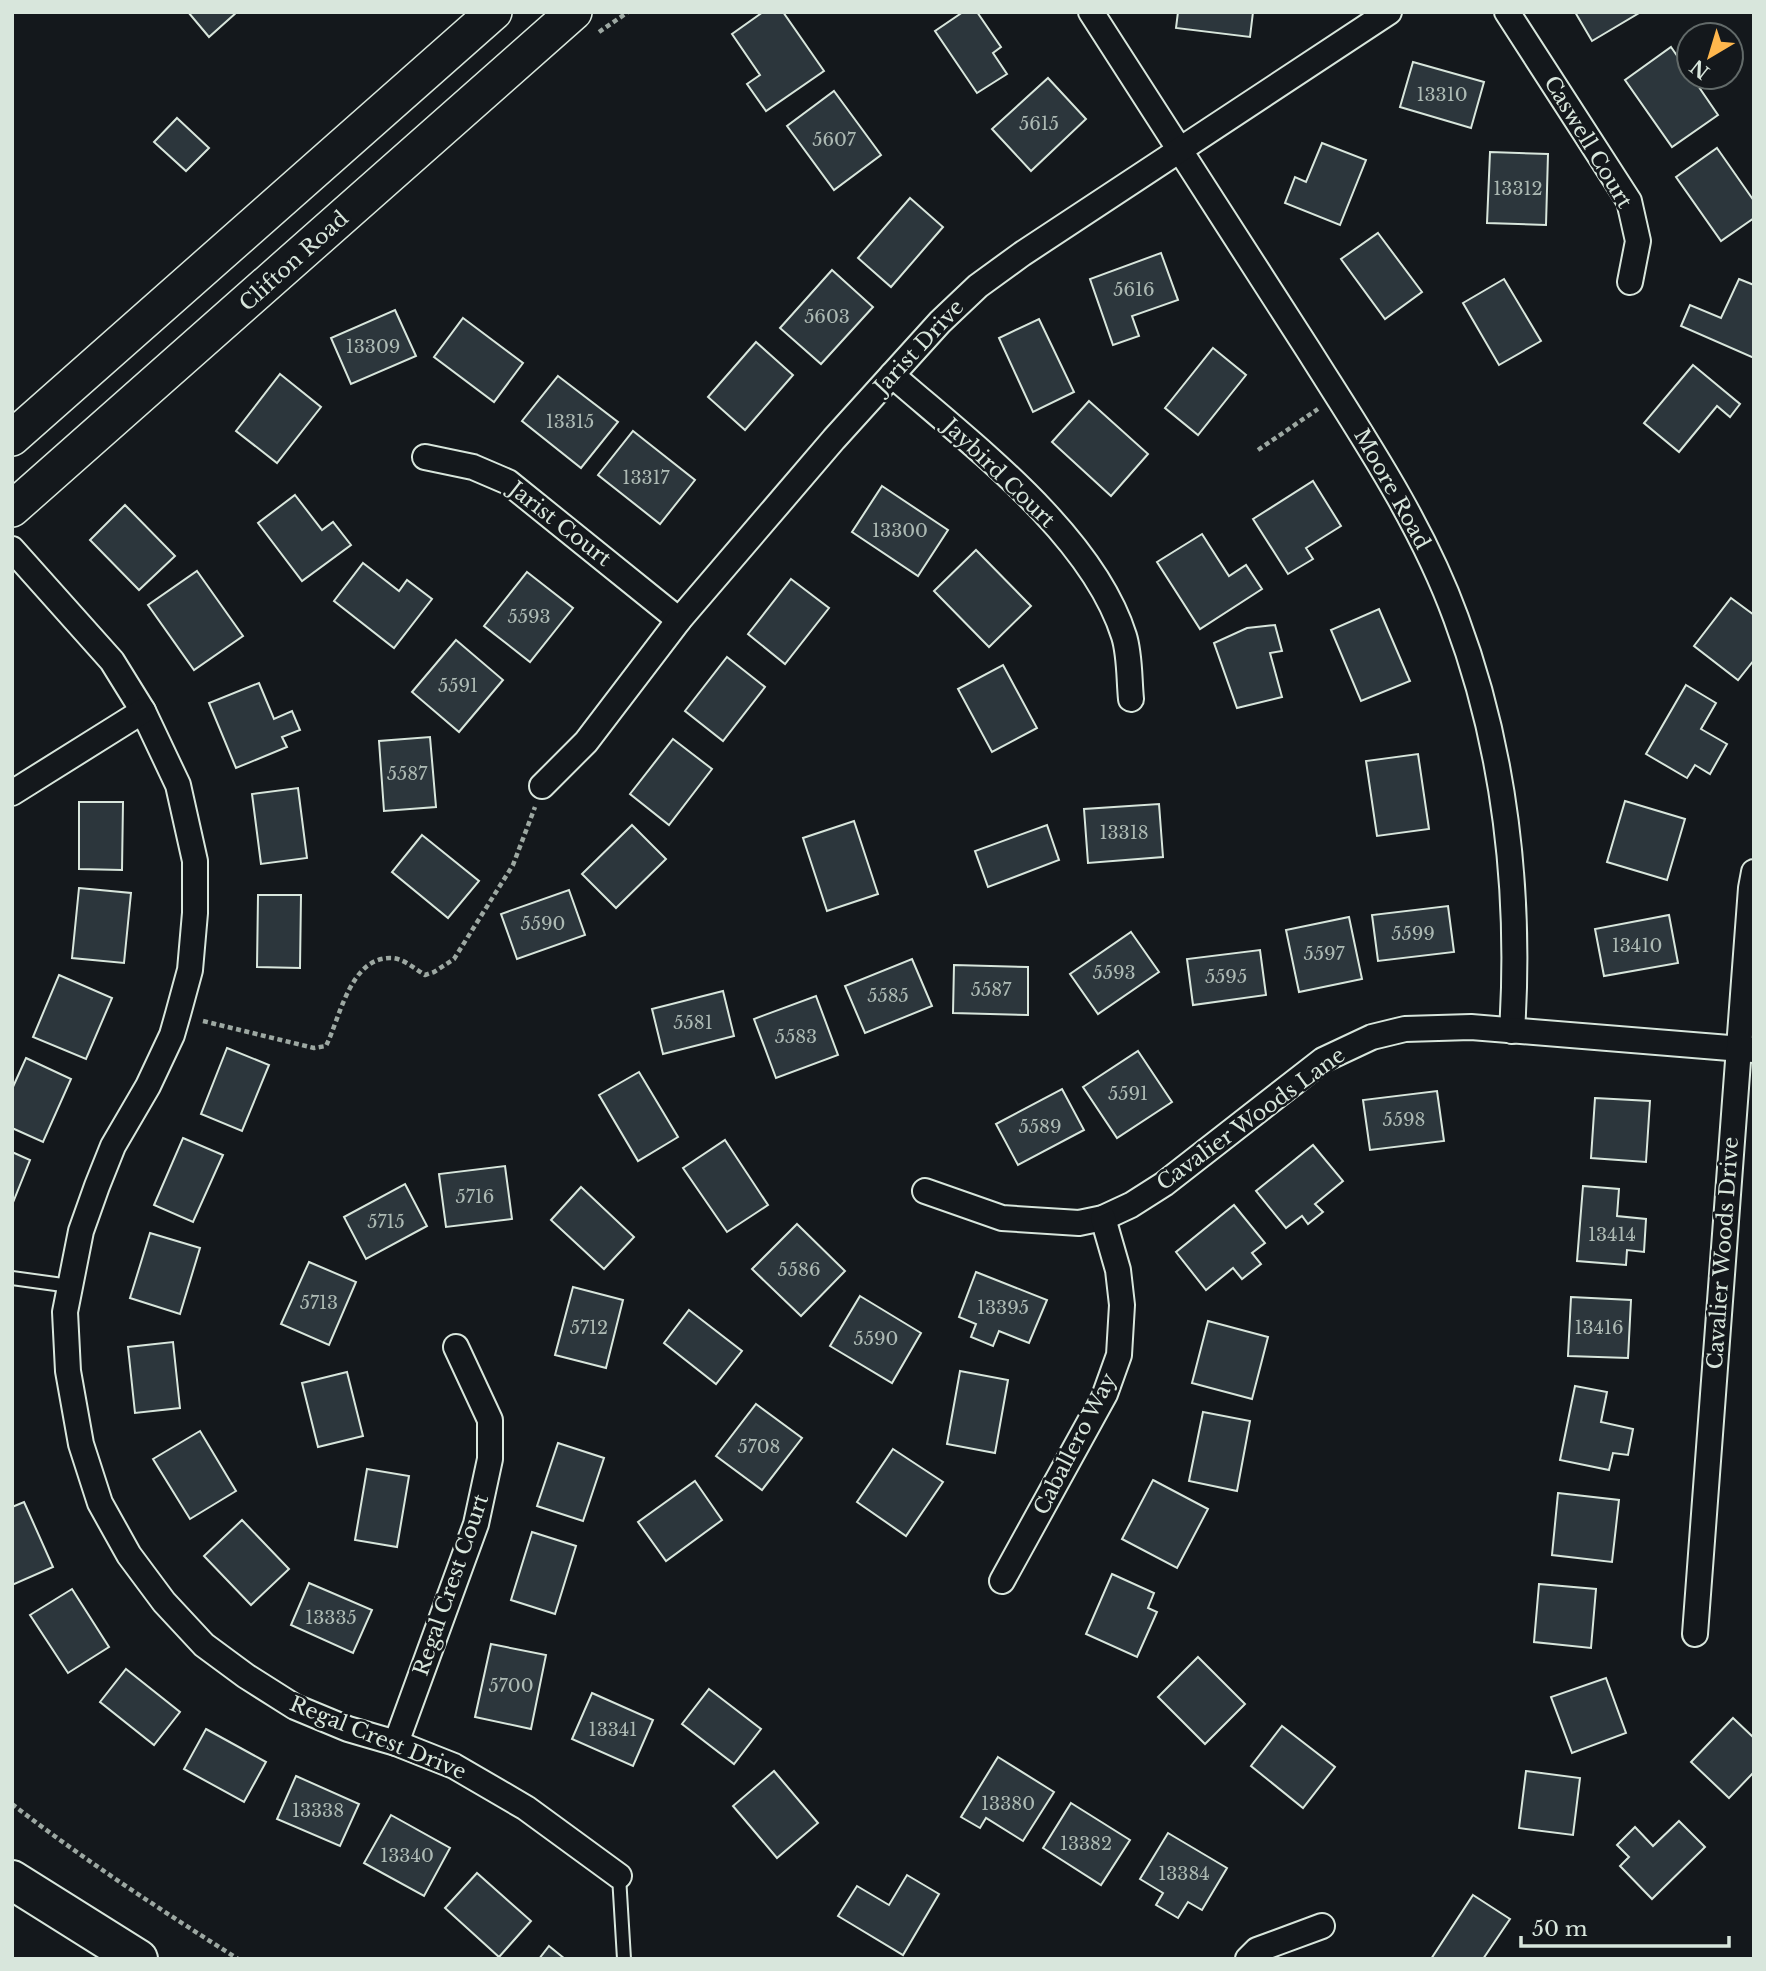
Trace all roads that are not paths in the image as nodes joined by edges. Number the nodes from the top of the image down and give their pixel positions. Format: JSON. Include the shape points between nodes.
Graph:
{"nodes":[{"id":1,"x":494,"y":12,"type":"edge"},
{"id":2,"x":574,"y":12,"type":"edge"},
{"id":3,"x":1091,"y":12,"type":"edge"},
{"id":4,"x":1389,"y":12,"type":"edge"},
{"id":5,"x":1507,"y":12,"type":"edge"},
{"id":6,"x":1180,"y":150,"type":"junction"},
{"id":7,"x":1630,"y":282,"type":"dead end"},
{"id":8,"x":892,"y":375,"type":"junction"},
{"id":9,"x":12,"y":438,"type":"edge"},
{"id":10,"x":425,"y":457,"type":"dead end"},
{"id":11,"x":12,"y":509,"type":"edge"},
{"id":12,"x":12,"y":549,"type":"edge"},
{"id":13,"x":679,"y":620,"type":"junction"},
{"id":14,"x":1131,"y":699,"type":"dead end"},
{"id":15,"x":143,"y":710,"type":"junction"},
{"id":16,"x":542,"y":786,"type":"road end"},
{"id":17,"x":12,"y":793,"type":"edge"},
{"id":18,"x":1754,"y":872,"type":"edge"},
{"id":19,"x":1512,"y":1031,"type":"junction"},
{"id":20,"x":1746,"y":1049,"type":"edge"},
{"id":21,"x":925,"y":1191,"type":"dead end"},
{"id":22,"x":1103,"y":1218,"type":"junction"},
{"id":23,"x":12,"y":1278,"type":"edge"},
{"id":24,"x":70,"y":1286,"type":"junction"},
{"id":25,"x":456,"y":1347,"type":"dead end"},
{"id":26,"x":1002,"y":1581,"type":"dead end"},
{"id":27,"x":1695,"y":1634,"type":"dead end"},
{"id":28,"x":396,"y":1743,"type":"junction"},
{"id":29,"x":620,"y":1876,"type":"joint"},
{"id":30,"x":12,"y":1880,"type":"edge"},
{"id":31,"x":1322,"y":1926,"type":"dead end"},
{"id":32,"x":138,"y":1959,"type":"edge"},
{"id":33,"x":624,"y":1959,"type":"edge"},
{"id":34,"x":1248,"y":1959,"type":"edge"}],
"edges":[{"from":1,"to":9,"type":"main road"},
{"from":2,"to":11,"type":"main road","name":"Clifton Road"},
{"from":3,"to":6,"type":"street","name":"Moore Road"},
{"from":4,"to":6,"type":"street","name":"Jarist Drive"},
{"from":5,"to":7,"type":"street","name":"Caswell Court","via":[[1629,201],[1638,241]]},
{"from":6,"to":8,"type":"street","name":"Jarist Drive","via":[[978,286]]},
{"from":6,"to":19,"type":"street","name":"Moore Road","via":[[1378,459],[1422,538],[1457,618],[1487,718],[1505,816],[1516,966]]},
{"from":8,"to":13,"type":"street","name":"Jarist Drive"},
{"from":8,"to":14,"type":"street","name":"Jaybird Court","via":[[1013,481],[1090,568],[1124,638]]},
{"from":10,"to":13,"type":"street","name":"Jarist Court","via":[[473,467],[508,482]]},
{"from":12,"to":15,"type":"street","name":"Regal Crest Drive","via":[[112,660]]},
{"from":13,"to":16,"type":"street","name":"Jarist Drive","via":[[586,743]]},
{"from":15,"to":17,"type":"street"},
{"from":15,"to":24,"type":"street","name":"Regal Crest Drive","via":[[178,785],[195,861],[190,970],[172,1035],[97,1186],[81,1231]]},
{"from":18,"to":20,"type":"street","name":"Cavalier Woods Drive"},
{"from":19,"to":20,"type":"street","name":"Cavalier Woods Lane"},
{"from":19,"to":22,"type":"street","name":"Cavalier Woods Lane","via":[[1405,1029],[1345,1048],[1323,1060],[1164,1184]]},
{"from":20,"to":27,"type":"street","name":"Cavalier Woods Drive"},
{"from":21,"to":22,"type":"street","name":"Cavalier Woods Lane","via":[[1002,1218],[1079,1223]]},
{"from":22,"to":26,"type":"street","name":"Caballero Way","via":[[1118,1270],[1122,1306],[1119,1355],[1105,1394]]},
{"from":23,"to":24,"type":"lane"},
{"from":24,"to":28,"type":"street","name":"Regal Crest Drive","via":[[65,1312],[68,1371],[81,1444],[100,1503],[129,1555],[204,1645],[246,1676],[295,1707]]},
{"from":25,"to":28,"type":"street","name":"Regal Crest Court","via":[[489,1420],[490,1460],[476,1524]]},
{"from":28,"to":29,"type":"street","name":"Regal Crest Drive","via":[[454,1766],[526,1808]]},
{"from":29,"to":33,"type":"lane"},
{"from":30,"to":32,"type":"main road"},
{"from":31,"to":34,"type":"street","via":[[1257,1950]]}]}
